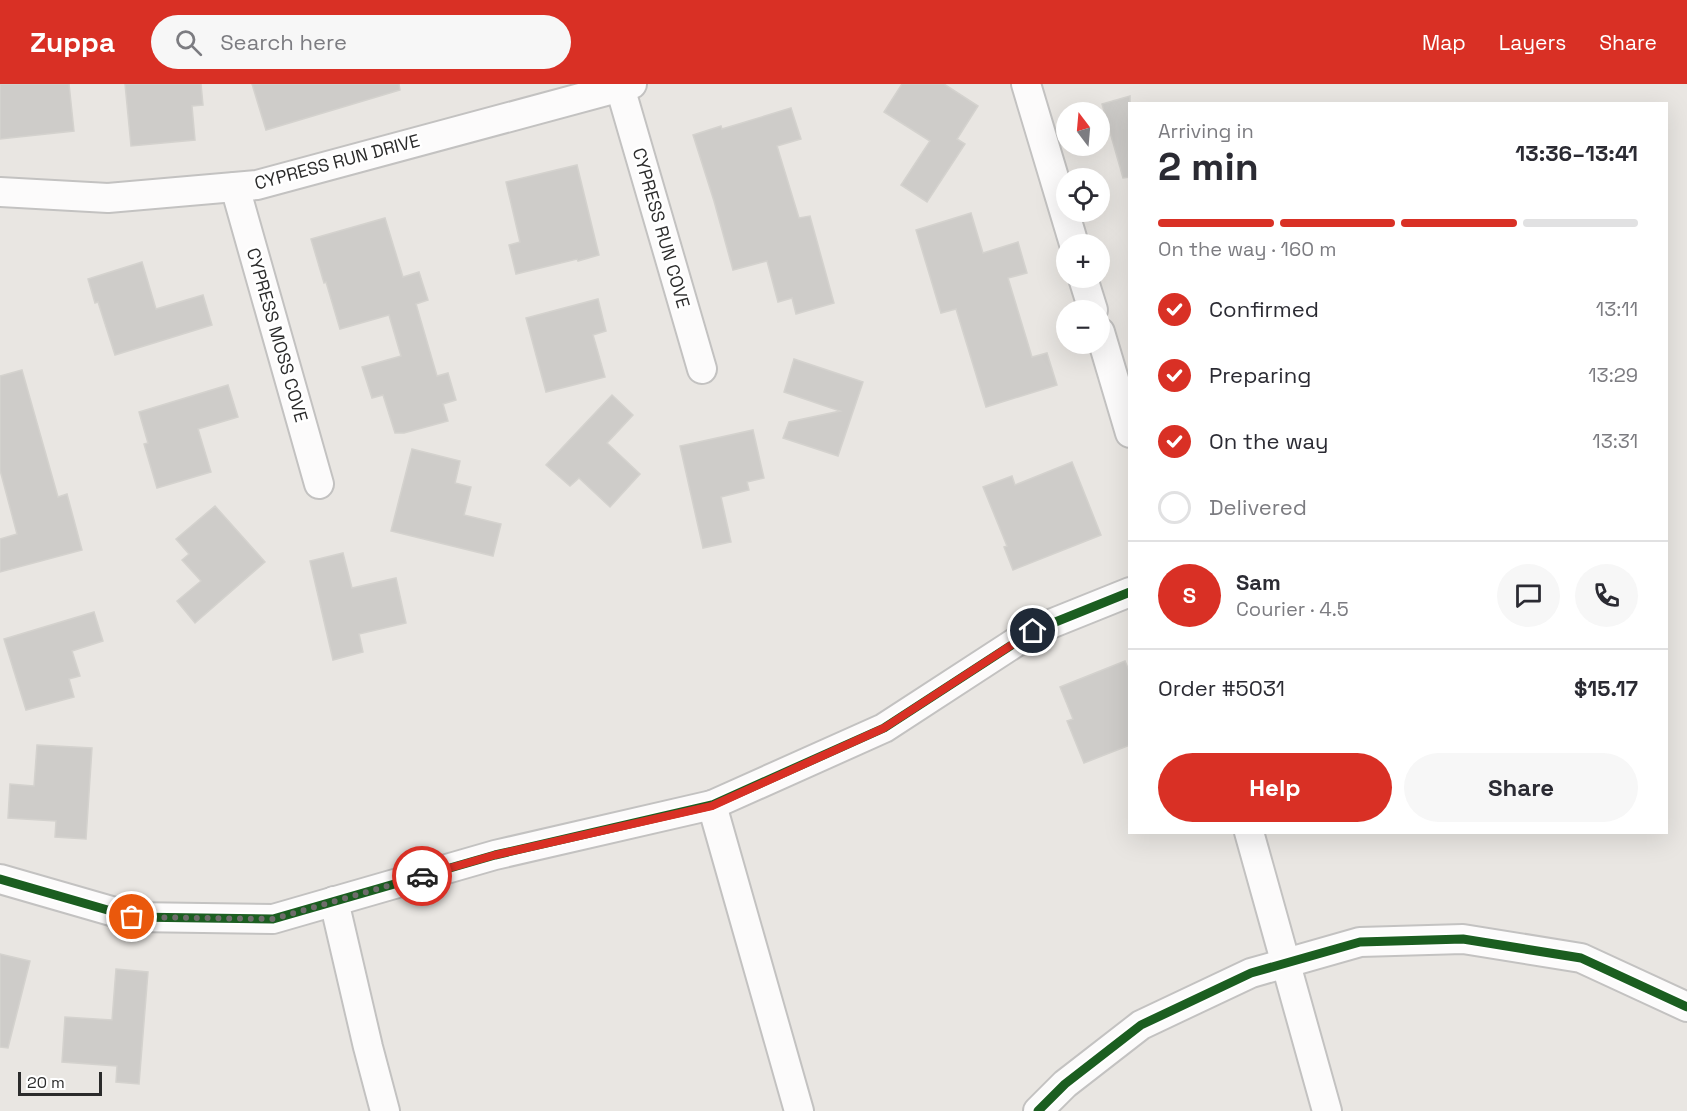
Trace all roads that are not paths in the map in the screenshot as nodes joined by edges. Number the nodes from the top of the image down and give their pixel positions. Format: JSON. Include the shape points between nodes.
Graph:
{"nodes":[{"id":1,"x":1026,"y":84,"type":"edge"},
{"id":2,"x":626,"y":86,"type":"edge"},
{"id":3,"x":235,"y":187,"type":"junction"},
{"id":4,"x":0,"y":192,"type":"edge"},
{"id":5,"x":1071,"y":234,"type":"edge"},
{"id":6,"x":1107,"y":354,"type":"edge"},
{"id":7,"x":702,"y":369,"type":"dead end"},
{"id":8,"x":1128,"y":426,"type":"edge"},
{"id":9,"x":319,"y":484,"type":"dead end"},
{"id":10,"x":1128,"y":593,"type":"edge"},
{"id":11,"x":712,"y":806,"type":"junction"},
{"id":12,"x":1250,"y":834,"type":"edge"},
{"id":13,"x":0,"y":879,"type":"edge"},
{"id":14,"x":333,"y":902,"type":"junction"},
{"id":15,"x":1286,"y":963,"type":"junction"},
{"id":16,"x":1687,"y":1007,"type":"edge"},
{"id":17,"x":385,"y":1111,"type":"edge"},
{"id":18,"x":799,"y":1111,"type":"edge"},
{"id":19,"x":1038,"y":1111,"type":"edge"},
{"id":20,"x":1328,"y":1111,"type":"edge"}],
"edges":[{"from":1,"to":5,"type":"street"},
{"from":2,"to":3,"type":"street","name":"CYPRESS RUN DRIVE","via":[[257,185]]},
{"from":2,"to":7,"type":"street","name":"CYPRESS RUN COVE"},
{"from":3,"to":4,"type":"street","name":"CYPRESS RUN DRIVE","via":[[108,198]]},
{"from":3,"to":9,"type":"street","name":"CYPRESS MOSS COVE"},
{"from":6,"to":8,"type":"street"},
{"from":10,"to":11,"type":"street","via":[[1033,631],[884,728]]},
{"from":11,"to":14,"type":"street","via":[[495,855]]},
{"from":11,"to":18,"type":"street"},
{"from":12,"to":15,"type":"street"},
{"from":13,"to":14,"type":"street","via":[[132,917],[273,919]]},
{"from":14,"to":17,"type":"street"},
{"from":15,"to":16,"type":"street","via":[[1360,942],[1463,939],[1581,958]]},
{"from":15,"to":19,"type":"street","via":[[1251,973],[1141,1025],[1065,1084]]},
{"from":15,"to":20,"type":"street"}]}
